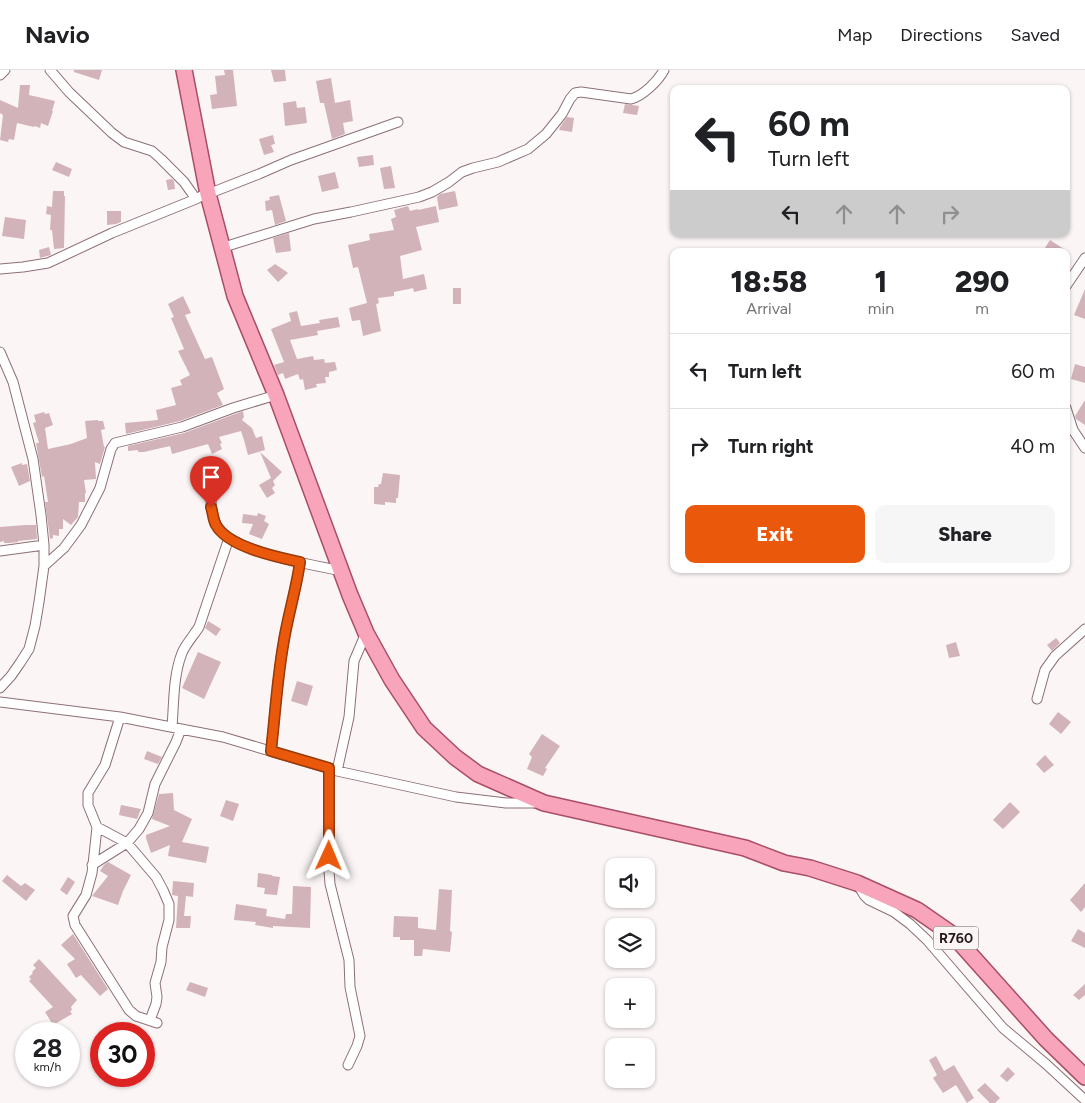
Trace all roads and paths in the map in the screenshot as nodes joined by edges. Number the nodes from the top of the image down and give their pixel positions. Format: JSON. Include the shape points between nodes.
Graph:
{"nodes":[{"id":1,"x":5,"y":70,"type":"edge"},
{"id":2,"x":50,"y":70,"type":"edge"},
{"id":3,"x":184,"y":70,"type":"edge"},
{"id":4,"x":664,"y":70,"type":"edge"},
{"id":5,"x":0,"y":75,"type":"edge"},
{"id":6,"x":398,"y":122,"type":"dead end"},
{"id":7,"x":204,"y":195,"type":"junction"},
{"id":8,"x":221,"y":248,"type":"junction"},
{"id":9,"x":1085,"y":258,"type":"edge"},
{"id":10,"x":0,"y":270,"type":"edge"},
{"id":11,"x":1070,"y":280,"type":"edge"},
{"id":12,"x":0,"y":352,"type":"edge"},
{"id":13,"x":276,"y":395,"type":"junction"},
{"id":14,"x":1070,"y":421,"type":"edge"},
{"id":15,"x":1085,"y":448,"type":"edge"},
{"id":16,"x":212,"y":475,"type":"dead end"},
{"id":17,"x":229,"y":538,"type":"junction"},
{"id":18,"x":44,"y":545,"type":"junction"},
{"id":19,"x":0,"y":551,"type":"edge"},
{"id":20,"x":300,"y":562,"type":"junction"},
{"id":21,"x":44,"y":566,"type":"junction"},
{"id":22,"x":342,"y":571,"type":"junction"},
{"id":23,"x":1085,"y":630,"type":"edge"},
{"id":24,"x":366,"y":633,"type":"junction"},
{"id":25,"x":0,"y":688,"type":"edge"},
{"id":26,"x":1037,"y":699,"type":"dead end"},
{"id":27,"x":0,"y":702,"type":"edge"},
{"id":28,"x":120,"y":717,"type":"junction"},
{"id":29,"x":176,"y":728,"type":"junction"},
{"id":30,"x":271,"y":751,"type":"junction"},
{"id":31,"x":333,"y":770,"type":"junction"},
{"id":32,"x":544,"y":803,"type":"junction"},
{"id":33,"x":97,"y":827,"type":"junction"},
{"id":34,"x":127,"y":843,"type":"junction"},
{"id":35,"x":92,"y":865,"type":"junction"},
{"id":36,"x":857,"y":883,"type":"junction"},
{"id":37,"x":348,"y":1065,"type":"dead end"},
{"id":38,"x":1085,"y":1077,"type":"edge"},
{"id":39,"x":1085,"y":1100,"type":"edge"}],
"edges":[{"from":1,"to":5,"type":"street"},
{"from":2,"to":7,"type":"street","via":[[112,133],[124,142],[152,151],[184,182]]},
{"from":3,"to":7,"type":"main road"},
{"from":4,"to":8,"type":"street","via":[[660,78],[636,98],[575,93],[546,134],[528,149],[462,172],[432,192],[314,219]]},
{"from":6,"to":7,"type":"street"},
{"from":7,"to":8,"type":"main road"},
{"from":7,"to":10,"type":"street","via":[[48,262]]},
{"from":8,"to":13,"type":"main road","via":[[235,296]]},
{"from":9,"to":11,"type":"street"},
{"from":12,"to":18,"type":"street","via":[[12,382],[33,459]]},
{"from":13,"to":21,"type":"street","via":[[182,427],[115,443],[100,488],[81,525],[64,548]]},
{"from":13,"to":22,"type":"main road"},
{"from":14,"to":15,"type":"street"},
{"from":16,"to":17,"type":"street","via":[[211,507],[216,526]]},
{"from":17,"to":20,"type":"street","via":[[265,554]]},
{"from":17,"to":29,"type":"street","via":[[199,627],[181,657],[176,681]]},
{"from":18,"to":19,"type":"street"},
{"from":18,"to":21,"type":"street"},
{"from":20,"to":22,"type":"street"},
{"from":20,"to":30,"type":"street","via":[[283,646]]},
{"from":21,"to":25,"type":"street","via":[[29,649]]},
{"from":22,"to":24,"type":"main road"},
{"from":23,"to":26,"type":"street","via":[[1055,656],[1045,670]]},
{"from":24,"to":31,"type":"street","via":[[354,661],[349,717]]},
{"from":24,"to":32,"type":"main road","via":[[424,728],[478,774]]},
{"from":27,"to":28,"type":"street"},
{"from":28,"to":29,"type":"street"},
{"from":28,"to":33,"type":"street","via":[[105,765],[88,793],[88,805]]},
{"from":29,"to":30,"type":"street"},
{"from":29,"to":34,"type":"street","via":[[176,742],[155,784],[148,813]]},
{"from":30,"to":31,"type":"street"},
{"from":31,"to":32,"type":"street","via":[[456,797],[506,803]]},
{"from":31,"to":37,"type":"street","via":[[328,871],[349,960],[350,986],[360,1036]]},
{"from":32,"to":36,"type":"main road","number":"R760","via":[[746,848],[784,863]]},
{"from":33,"to":34,"type":"street"},
{"from":33,"to":35,"type":"street"},
{"from":34,"to":35,"type":"street"},
{"from":34,"to":35,"type":"street","via":[[156,877],[169,904],[169,920],[155,983],[154,1021],[136,1016],[129,1010],[75,925],[74,914],[86,895]]},
{"from":36,"to":38,"type":"main road","number":"R760","via":[[917,910],[953,935],[1046,1039]]},
{"from":36,"to":39,"type":"street","via":[[869,900],[894,912],[927,940],[1003,1028]]}]}
